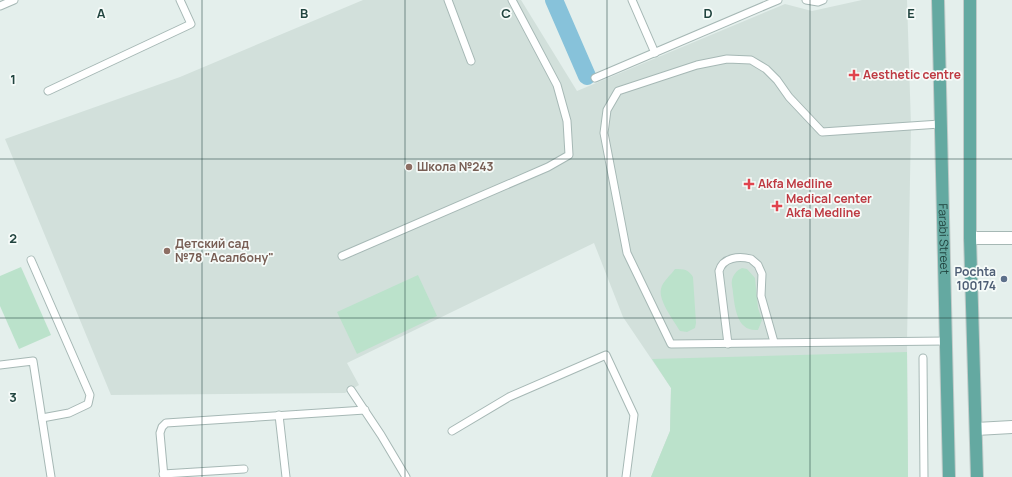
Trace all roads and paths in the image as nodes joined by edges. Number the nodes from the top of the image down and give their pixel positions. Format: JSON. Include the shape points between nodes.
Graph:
{"nodes":[{"id":1,"x":14,"y":0,"type":"edge"},
{"id":2,"x":180,"y":0,"type":"edge"},
{"id":3,"x":448,"y":0,"type":"edge"},
{"id":4,"x":512,"y":0,"type":"edge"},
{"id":5,"x":632,"y":0,"type":"edge"},
{"id":6,"x":778,"y":0,"type":"edge"},
{"id":7,"x":806,"y":0,"type":"edge"},
{"id":8,"x":823,"y":0,"type":"edge"},
{"id":9,"x":938,"y":0,"type":"edge"},
{"id":10,"x":970,"y":0,"type":"edge"},
{"id":11,"x":0,"y":6,"type":"edge"},
{"id":12,"x":655,"y":53,"type":"junction"},
{"id":13,"x":470,"y":61,"type":"dead end"},
{"id":14,"x":595,"y":78,"type":"dead end"},
{"id":15,"x":48,"y":91,"type":"dead end"},
{"id":16,"x":940,"y":124,"type":"junction"},
{"id":17,"x":970,"y":238,"type":"junction"},
{"id":18,"x":1012,"y":238,"type":"edge"},
{"id":19,"x":342,"y":256,"type":"dead end"},
{"id":20,"x":31,"y":260,"type":"dead end"},
{"id":21,"x":946,"y":341,"type":"junction"},
{"id":22,"x":774,"y":342,"type":"junction"},
{"id":23,"x":728,"y":344,"type":"junction"},
{"id":24,"x":923,"y":358,"type":"dead end"},
{"id":25,"x":0,"y":365,"type":"edge"},
{"id":26,"x":351,"y":390,"type":"dead end"},
{"id":27,"x":365,"y":410,"type":"junction"},
{"id":28,"x":279,"y":415,"type":"junction"},
{"id":29,"x":42,"y":418,"type":"junction"},
{"id":30,"x":1012,"y":427,"type":"edge"},
{"id":31,"x":976,"y":429,"type":"junction"},
{"id":32,"x":452,"y":431,"type":"dead end"},
{"id":33,"x":244,"y":469,"type":"dead end"},
{"id":34,"x":163,"y":475,"type":"edge"},
{"id":35,"x":51,"y":477,"type":"edge"},
{"id":36,"x":286,"y":477,"type":"edge"},
{"id":37,"x":406,"y":477,"type":"edge"},
{"id":38,"x":626,"y":477,"type":"edge"},
{"id":39,"x":924,"y":477,"type":"edge"},
{"id":40,"x":949,"y":477,"type":"edge"},
{"id":41,"x":976,"y":477,"type":"edge"}],
"edges":[{"from":1,"to":11,"type":"lane"},
{"from":2,"to":15,"type":"lane","via":[[191,24]]},
{"from":3,"to":13,"type":"lane"},
{"from":4,"to":19,"type":"lane","via":[[557,85],[567,121],[569,155],[548,167]]},
{"from":5,"to":12,"type":"lane"},
{"from":6,"to":12,"type":"lane"},
{"from":7,"to":8,"type":"lane"},
{"from":9,"to":16,"type":"main road","name":"Farabi Street"},
{"from":10,"to":17,"type":"main road"},
{"from":12,"to":14,"type":"lane"},
{"from":16,"to":21,"type":"main road","name":"Farabi Street"},
{"from":16,"to":23,"type":"lane","via":[[822,132],[789,97],[778,80],[751,60],[727,58],[618,91],[606,110],[604,133],[627,253],[671,344]]},
{"from":17,"to":18,"type":"street"},
{"from":17,"to":31,"type":"main road"},
{"from":20,"to":29,"type":"lane","via":[[90,395],[88,404],[69,413]]},
{"from":21,"to":22,"type":"lane"},
{"from":21,"to":40,"type":"main road","name":"Farabi Street"},
{"from":22,"to":23,"type":"lane"},
{"from":22,"to":23,"type":"lane","via":[[761,296],[762,274],[751,259],[739,257],[722,264],[719,271]]},
{"from":24,"to":39,"type":"lane"},
{"from":25,"to":29,"type":"lane","via":[[33,361]]},
{"from":26,"to":27,"type":"lane"},
{"from":27,"to":28,"type":"lane"},
{"from":27,"to":37,"type":"lane"},
{"from":28,"to":34,"type":"lane","via":[[166,423],[160,433]]},
{"from":28,"to":36,"type":"lane"},
{"from":29,"to":35,"type":"lane"},
{"from":30,"to":31,"type":"street"},
{"from":31,"to":41,"type":"main road"},
{"from":32,"to":38,"type":"lane","via":[[508,397],[606,355],[634,415]]},
{"from":33,"to":34,"type":"lane"}]}
